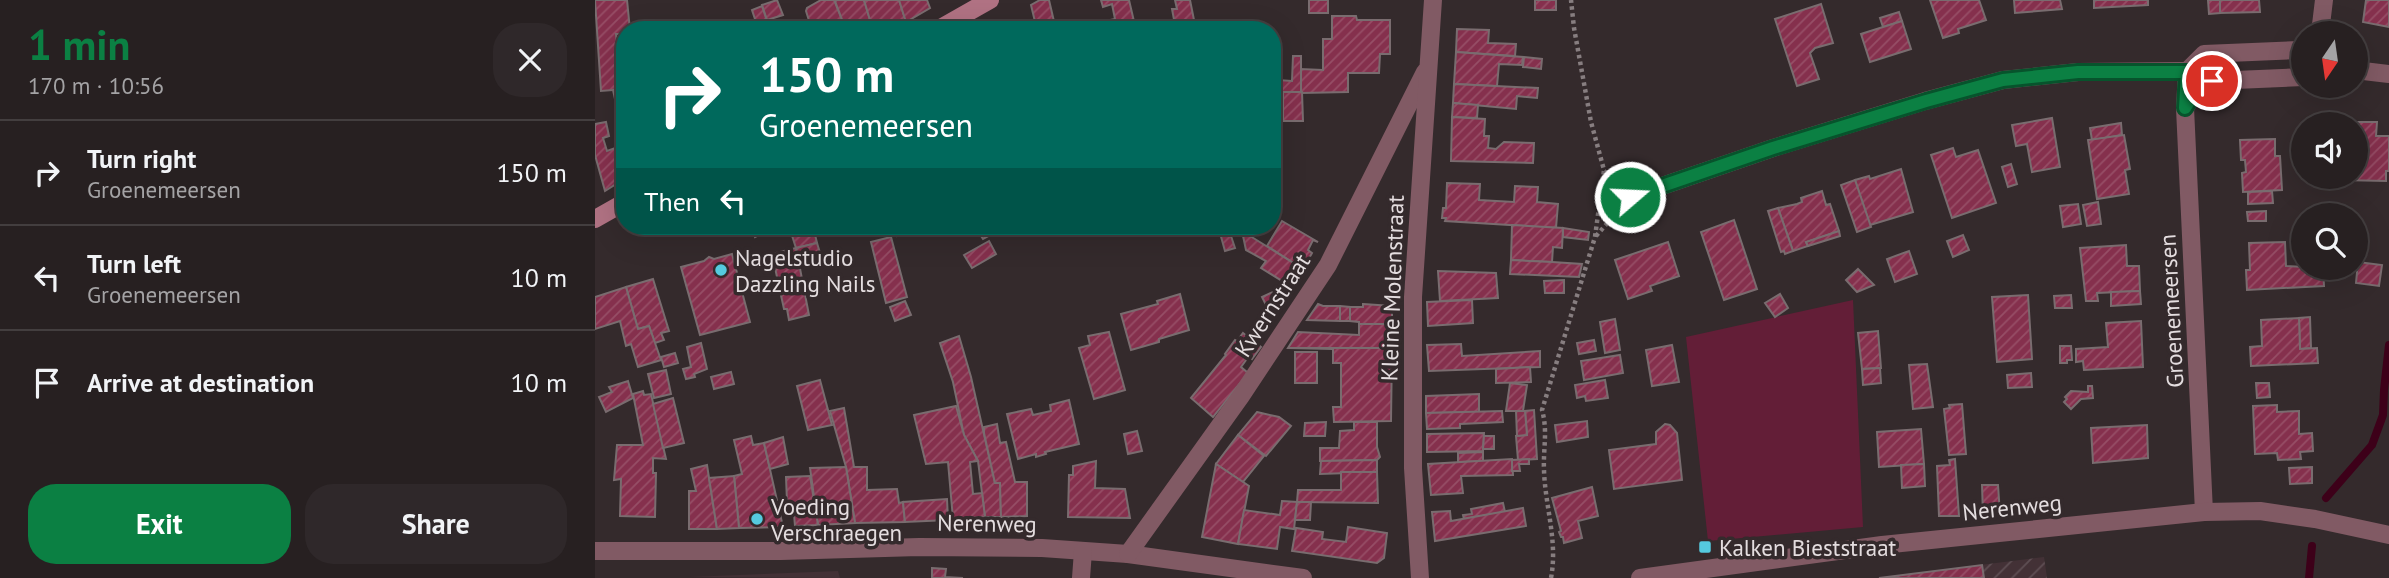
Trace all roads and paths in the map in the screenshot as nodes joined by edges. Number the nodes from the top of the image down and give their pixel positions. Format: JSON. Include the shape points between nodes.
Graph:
{"nodes":[{"id":1,"x":990,"y":0,"type":"edge"},
{"id":2,"x":1433,"y":0,"type":"edge"},
{"id":3,"x":1571,"y":0,"type":"edge"},
{"id":4,"x":2324,"y":0,"type":"edge"},
{"id":5,"x":953,"y":21,"type":"edge"},
{"id":6,"x":2321,"y":21,"type":"edge"},
{"id":7,"x":2291,"y":50,"type":"edge"},
{"id":8,"x":1428,"y":65,"type":"junction"},
{"id":9,"x":2187,"y":72,"type":"junction"},
{"id":10,"x":2368,"y":72,"type":"edge"},
{"id":11,"x":2389,"y":74,"type":"edge"},
{"id":12,"x":2291,"y":78,"type":"edge"},
{"id":13,"x":2185,"y":108,"type":"junction"},
{"id":14,"x":1630,"y":197,"type":"joint"},
{"id":15,"x":616,"y":207,"type":"edge"},
{"id":16,"x":595,"y":219,"type":"edge"},
{"id":17,"x":1595,"y":237,"type":"junction"},
{"id":18,"x":2204,"y":512,"type":"junction"},
{"id":19,"x":2389,"y":535,"type":"edge"},
{"id":20,"x":595,"y":551,"type":"edge"},
{"id":21,"x":1083,"y":551,"type":"junction"},
{"id":22,"x":1128,"y":554,"type":"junction"},
{"id":23,"x":1081,"y":578,"type":"edge"},
{"id":24,"x":1303,"y":578,"type":"edge"},
{"id":25,"x":1420,"y":578,"type":"edge"},
{"id":26,"x":1551,"y":578,"type":"edge"},
{"id":27,"x":1640,"y":578,"type":"edge"}],
"edges":[{"from":1,"to":5,"type":"main road"},
{"from":2,"to":8,"type":"street","name":"Kleine Molenstraat"},
{"from":3,"to":17,"type":"path","via":[[1591,122],[1604,170]]},
{"from":4,"to":6,"type":"street"},
{"from":7,"to":9,"type":"street","via":[[2204,54]]},
{"from":8,"to":22,"type":"street","name":"Kwernstraat","via":[[1328,265]]},
{"from":8,"to":25,"type":"street","name":"Kleine Molenstraat","via":[[1413,297],[1413,468]]},
{"from":9,"to":13,"type":"street","name":"Groenemeersen"},
{"from":9,"to":14,"type":"street","via":[[2078,72],[2003,80],[1786,144]]},
{"from":10,"to":11,"type":"street"},
{"from":12,"to":13,"type":"street","via":[[2212,81],[2197,89]]},
{"from":13,"to":18,"type":"street","name":"Groenemeersen"},
{"from":14,"to":17,"type":"path"},
{"from":15,"to":16,"type":"main road"},
{"from":17,"to":26,"type":"path","via":[[1542,411],[1553,540]]},
{"from":18,"to":19,"type":"street","name":"Nerenweg","via":[[2260,511]]},
{"from":18,"to":27,"type":"street","name":"Nerenweg","via":[[1882,545]]},
{"from":20,"to":21,"type":"street","name":"Nerenweg","via":[[919,547]]},
{"from":21,"to":22,"type":"street","name":"Nerenweg"},
{"from":21,"to":23,"type":"street"},
{"from":22,"to":24,"type":"street","name":"Nerenweg"}]}
